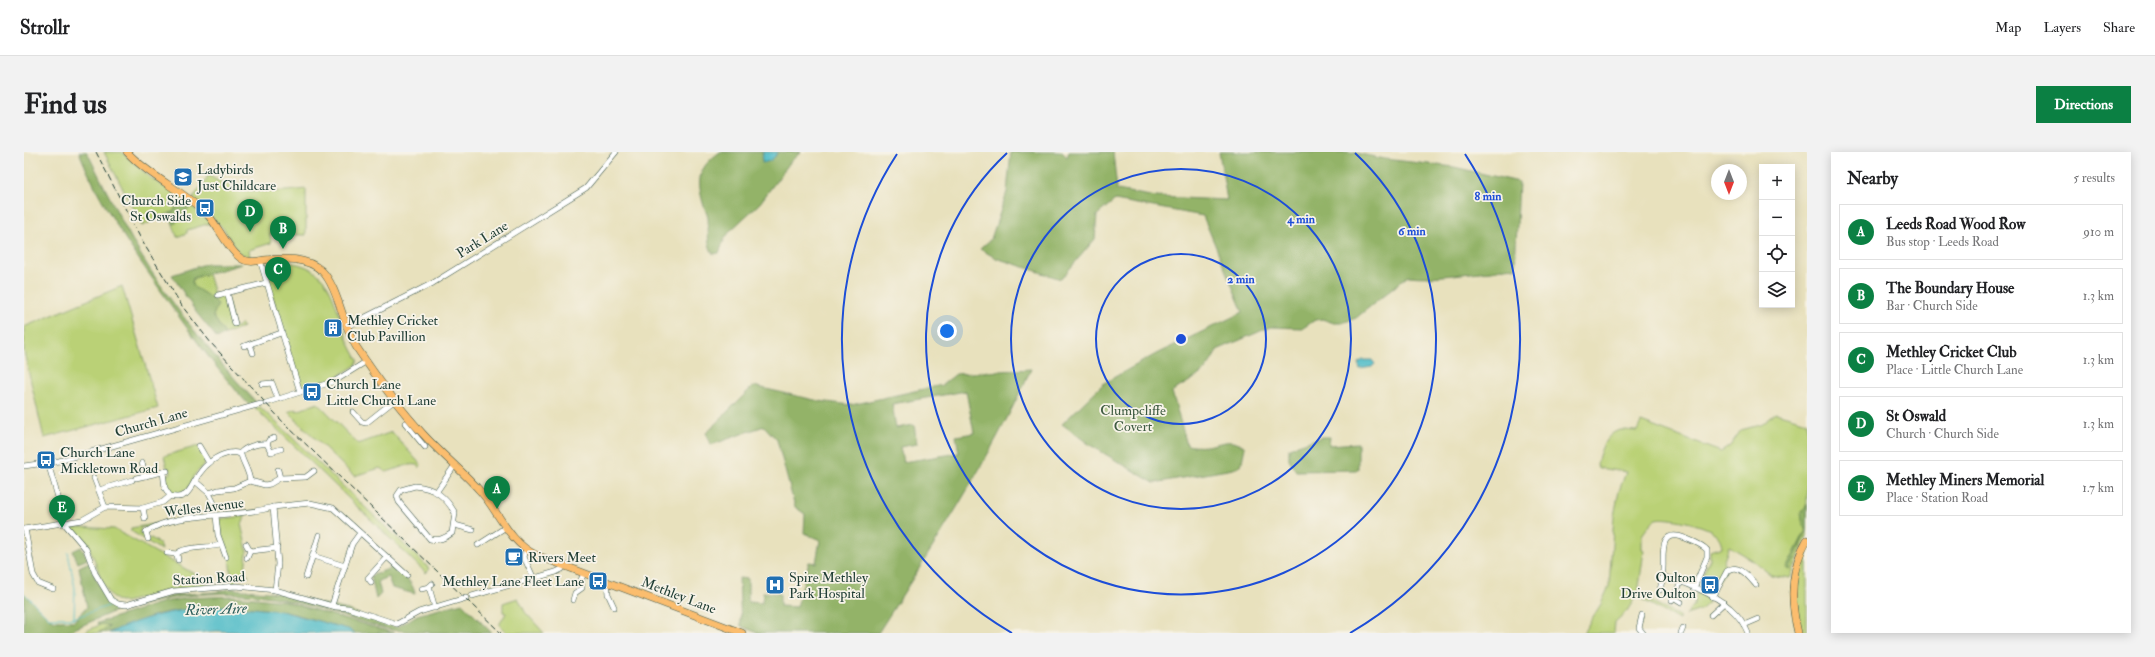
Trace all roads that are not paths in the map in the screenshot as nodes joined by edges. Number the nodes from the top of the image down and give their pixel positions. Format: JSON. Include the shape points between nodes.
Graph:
{"nodes":[{"id":1,"x":127,"y":152,"type":"edge"},
{"id":2,"x":616,"y":152,"type":"edge"},
{"id":3,"x":260,"y":260,"type":"junction"},
{"id":4,"x":266,"y":283,"type":"junction"},
{"id":5,"x":227,"y":292,"type":"junction"},
{"id":6,"x":218,"y":294,"type":"dead end"},
{"id":7,"x":235,"y":324,"type":"dead end"},
{"id":8,"x":346,"y":327,"type":"junction"},
{"id":9,"x":281,"y":332,"type":"junction"},
{"id":10,"x":253,"y":353,"type":"dead end"},
{"id":11,"x":367,"y":361,"type":"junction"},
{"id":12,"x":262,"y":384,"type":"dead end"},
{"id":13,"x":300,"y":392,"type":"junction"},
{"id":14,"x":278,"y":399,"type":"junction"},
{"id":15,"x":395,"y":400,"type":"junction"},
{"id":16,"x":353,"y":412,"type":"dead end"},
{"id":17,"x":405,"y":423,"type":"dead end"},
{"id":18,"x":416,"y":432,"type":"junction"},
{"id":19,"x":274,"y":438,"type":"dead end"},
{"id":20,"x":267,"y":444,"type":"junction"},
{"id":21,"x":199,"y":446,"type":"dead end"},
{"id":22,"x":425,"y":447,"type":"dead end"},
{"id":23,"x":281,"y":449,"type":"dead end"},
{"id":24,"x":240,"y":453,"type":"junction"},
{"id":25,"x":48,"y":463,"type":"junction"},
{"id":26,"x":142,"y":463,"type":"dead end"},
{"id":27,"x":209,"y":463,"type":"junction"},
{"id":28,"x":455,"y":465,"type":"junction"},
{"id":29,"x":24,"y":466,"type":"edge"},
{"id":30,"x":278,"y":470,"type":"dead end"},
{"id":31,"x":314,"y":471,"type":"dead end"},
{"id":32,"x":146,"y":476,"type":"junction"},
{"id":33,"x":94,"y":478,"type":"dead end"},
{"id":34,"x":280,"y":478,"type":"junction"},
{"id":35,"x":195,"y":481,"type":"junction"},
{"id":36,"x":250,"y":482,"type":"junction"},
{"id":37,"x":98,"y":490,"type":"junction"},
{"id":38,"x":437,"y":491,"type":"junction"},
{"id":39,"x":209,"y":493,"type":"junction"},
{"id":40,"x":170,"y":496,"type":"junction"},
{"id":41,"x":215,"y":505,"type":"dead end"},
{"id":42,"x":105,"y":508,"type":"junction"},
{"id":43,"x":143,"y":508,"type":"junction"},
{"id":44,"x":274,"y":510,"type":"junction"},
{"id":45,"x":216,"y":516,"type":"junction"},
{"id":46,"x":145,"y":519,"type":"dead end"},
{"id":47,"x":63,"y":522,"type":"junction"},
{"id":48,"x":455,"y":525,"type":"junction"},
{"id":49,"x":506,"y":527,"type":"junction"},
{"id":50,"x":24,"y":529,"type":"edge"},
{"id":51,"x":473,"y":530,"type":"dead end"},
{"id":52,"x":360,"y":534,"type":"junction"},
{"id":53,"x":320,"y":535,"type":"dead end"},
{"id":54,"x":148,"y":538,"type":"dead end"},
{"id":55,"x":1807,"y":540,"type":"edge"},
{"id":56,"x":246,"y":544,"type":"dead end"},
{"id":57,"x":478,"y":544,"type":"dead end"},
{"id":58,"x":220,"y":545,"type":"junction"},
{"id":59,"x":277,"y":548,"type":"junction"},
{"id":60,"x":526,"y":550,"type":"junction"},
{"id":61,"x":250,"y":551,"type":"junction"},
{"id":62,"x":167,"y":553,"type":"dead end"},
{"id":63,"x":177,"y":554,"type":"junction"},
{"id":64,"x":313,"y":556,"type":"junction"},
{"id":65,"x":226,"y":557,"type":"dead end"},
{"id":66,"x":247,"y":558,"type":"dead end"},
{"id":67,"x":386,"y":558,"type":"junction"},
{"id":68,"x":178,"y":560,"type":"dead end"},
{"id":69,"x":563,"y":565,"type":"junction"},
{"id":70,"x":345,"y":566,"type":"junction"},
{"id":71,"x":584,"y":572,"type":"junction"},
{"id":72,"x":407,"y":575,"type":"dead end"},
{"id":73,"x":306,"y":577,"type":"dead end"},
{"id":74,"x":1663,"y":577,"type":"junction"},
{"id":75,"x":534,"y":578,"type":"junction"},
{"id":76,"x":607,"y":581,"type":"junction"},
{"id":77,"x":371,"y":582,"type":"dead end"},
{"id":78,"x":1681,"y":582,"type":"junction"},
{"id":79,"x":1756,"y":585,"type":"dead end"},
{"id":80,"x":1694,"y":588,"type":"junction"},
{"id":81,"x":421,"y":589,"type":"dead end"},
{"id":82,"x":53,"y":590,"type":"dead end"},
{"id":83,"x":275,"y":590,"type":"junction"},
{"id":84,"x":1660,"y":590,"type":"dead end"},
{"id":85,"x":1713,"y":597,"type":"junction"},
{"id":86,"x":573,"y":600,"type":"dead end"},
{"id":87,"x":1681,"y":602,"type":"dead end"},
{"id":88,"x":1724,"y":603,"type":"junction"},
{"id":89,"x":332,"y":606,"type":"junction"},
{"id":90,"x":614,"y":607,"type":"dead end"},
{"id":91,"x":435,"y":608,"type":"junction"},
{"id":92,"x":1642,"y":615,"type":"dead end"},
{"id":93,"x":1711,"y":615,"type":"dead end"},
{"id":94,"x":1758,"y":619,"type":"dead end"},
{"id":95,"x":1744,"y":625,"type":"junction"},
{"id":96,"x":742,"y":633,"type":"edge"},
{"id":97,"x":1643,"y":633,"type":"edge"},
{"id":98,"x":1748,"y":633,"type":"edge"},
{"id":99,"x":1798,"y":633,"type":"edge"}],
"edges":[{"from":1,"to":3,"type":"main road","via":[[153,175],[208,215],[240,258],[248,261]]},
{"from":2,"to":8,"type":"street","name":"Park Lane","via":[[586,188],[433,283]]},
{"from":3,"to":4,"type":"street"},
{"from":3,"to":8,"type":"main road","via":[[301,260],[321,270],[330,283]]},
{"from":4,"to":5,"type":"street"},
{"from":4,"to":9,"type":"street"},
{"from":5,"to":6,"type":"street"},
{"from":5,"to":7,"type":"street"},
{"from":8,"to":11,"type":"main road"},
{"from":9,"to":10,"type":"street","via":[[247,345]]},
{"from":9,"to":13,"type":"street"},
{"from":11,"to":13,"type":"street","name":"Church Lane","via":[[335,381]]},
{"from":11,"to":15,"type":"main road"},
{"from":12,"to":14,"type":"street","via":[[272,384]]},
{"from":13,"to":14,"type":"street","name":"Church Lane"},
{"from":14,"to":25,"type":"street","name":"Church Lane"},
{"from":15,"to":16,"type":"street","via":[[366,423]]},
{"from":15,"to":18,"type":"main road"},
{"from":17,"to":18,"type":"street"},
{"from":18,"to":22,"type":"street"},
{"from":18,"to":28,"type":"main road"},
{"from":19,"to":20,"type":"street"},
{"from":20,"to":23,"type":"street","via":[[272,454]]},
{"from":20,"to":24,"type":"street","via":[[245,448]]},
{"from":21,"to":27,"type":"street"},
{"from":24,"to":27,"type":"street","via":[[225,454]]},
{"from":24,"to":36,"type":"street","via":[[249,472]]},
{"from":25,"to":29,"type":"street","name":"Church Lane"},
{"from":25,"to":47,"type":"street"},
{"from":26,"to":32,"type":"street"},
{"from":27,"to":35,"type":"street"},
{"from":28,"to":38,"type":"street"},
{"from":28,"to":49,"type":"main road","via":[[484,495]]},
{"from":30,"to":34,"type":"street"},
{"from":31,"to":34,"type":"street","via":[[306,480]]},
{"from":32,"to":37,"type":"street"},
{"from":32,"to":40,"type":"street","via":[[165,472],[165,488]]},
{"from":33,"to":37,"type":"street"},
{"from":34,"to":36,"type":"street","via":[[270,484]]},
{"from":35,"to":39,"type":"street"},
{"from":35,"to":40,"type":"street","via":[[190,492],[184,496]]},
{"from":36,"to":39,"type":"street"},
{"from":37,"to":42,"type":"street"},
{"from":38,"to":48,"type":"street","via":[[455,513]]},
{"from":38,"to":48,"type":"street","via":[[415,486],[401,490],[397,496],[398,502],[430,539],[437,541],[445,538],[452,533]]},
{"from":39,"to":41,"type":"street"},
{"from":40,"to":43,"type":"street","via":[[163,502]]},
{"from":42,"to":43,"type":"street"},
{"from":42,"to":47,"type":"street","via":[[86,518]]},
{"from":43,"to":46,"type":"street"},
{"from":44,"to":45,"type":"street","name":"Welles Avenue"},
{"from":44,"to":52,"type":"street","name":"Welles Avenue","via":[[310,503],[326,506],[333,508]]},
{"from":44,"to":59,"type":"street"},
{"from":45,"to":54,"type":"street","name":"Welles Avenue","via":[[163,523],[146,532]]},
{"from":45,"to":58,"type":"street"},
{"from":47,"to":50,"type":"street"},
{"from":47,"to":83,"type":"street","name":"Station Road","via":[[86,549],[99,582],[111,600],[118,604],[126,605],[181,590],[232,586]]},
{"from":48,"to":51,"type":"street"},
{"from":49,"to":57,"type":"street"},
{"from":49,"to":60,"type":"main road","via":[[518,544]]},
{"from":50,"to":82,"type":"street","via":[[33,574],[38,583]]},
{"from":52,"to":67,"type":"street","name":"Welles Avenue"},
{"from":52,"to":70,"type":"street","via":[[352,544]]},
{"from":53,"to":64,"type":"street"},
{"from":55,"to":99,"type":"main road","via":[[1793,579],[1794,614]]},
{"from":56,"to":61,"type":"street"},
{"from":58,"to":63,"type":"street","via":[[182,550]]},
{"from":58,"to":65,"type":"street"},
{"from":59,"to":61,"type":"street"},
{"from":59,"to":83,"type":"street","via":[[278,575]]},
{"from":60,"to":69,"type":"main road","name":"Methley Lane"},
{"from":60,"to":75,"type":"street","via":[[524,558]]},
{"from":61,"to":66,"type":"street"},
{"from":62,"to":63,"type":"street"},
{"from":63,"to":68,"type":"street"},
{"from":64,"to":70,"type":"street"},
{"from":64,"to":73,"type":"street"},
{"from":67,"to":72,"type":"street","name":"Welles Avenue"},
{"from":67,"to":77,"type":"street","via":[[368,578]]},
{"from":69,"to":71,"type":"main road","name":"Methley Lane"},
{"from":69,"to":75,"type":"street","name":"Station Road","via":[[562,569],[556,572]]},
{"from":70,"to":89,"type":"street"},
{"from":71,"to":76,"type":"main road","name":"Methley Lane"},
{"from":71,"to":86,"type":"street","via":[[582,588],[575,593]]},
{"from":74,"to":78,"type":"street"},
{"from":74,"to":80,"type":"street","via":[[1663,545],[1671,537],[1679,536],[1706,548],[1708,552]]},
{"from":74,"to":84,"type":"street"},
{"from":75,"to":91,"type":"street","name":"Station Road"},
{"from":76,"to":90,"type":"street","via":[[608,594]]},
{"from":76,"to":96,"type":"main road","name":"Methley Lane"},
{"from":78,"to":80,"type":"street"},
{"from":78,"to":87,"type":"street","via":[[1672,599]]},
{"from":79,"to":85,"type":"street","via":[[1743,572],[1731,568]]},
{"from":80,"to":85,"type":"street"},
{"from":81,"to":91,"type":"street","via":[[430,585]]},
{"from":83,"to":89,"type":"street","name":"Station Road"},
{"from":85,"to":88,"type":"street"},
{"from":88,"to":93,"type":"street"},
{"from":88,"to":95,"type":"street","via":[[1734,611]]},
{"from":89,"to":91,"type":"street","name":"Station Road","via":[[348,608],[396,624],[419,612]]},
{"from":92,"to":97,"type":"street","via":[[1637,628]]},
{"from":94,"to":95,"type":"street"},
{"from":95,"to":98,"type":"street"}]}
